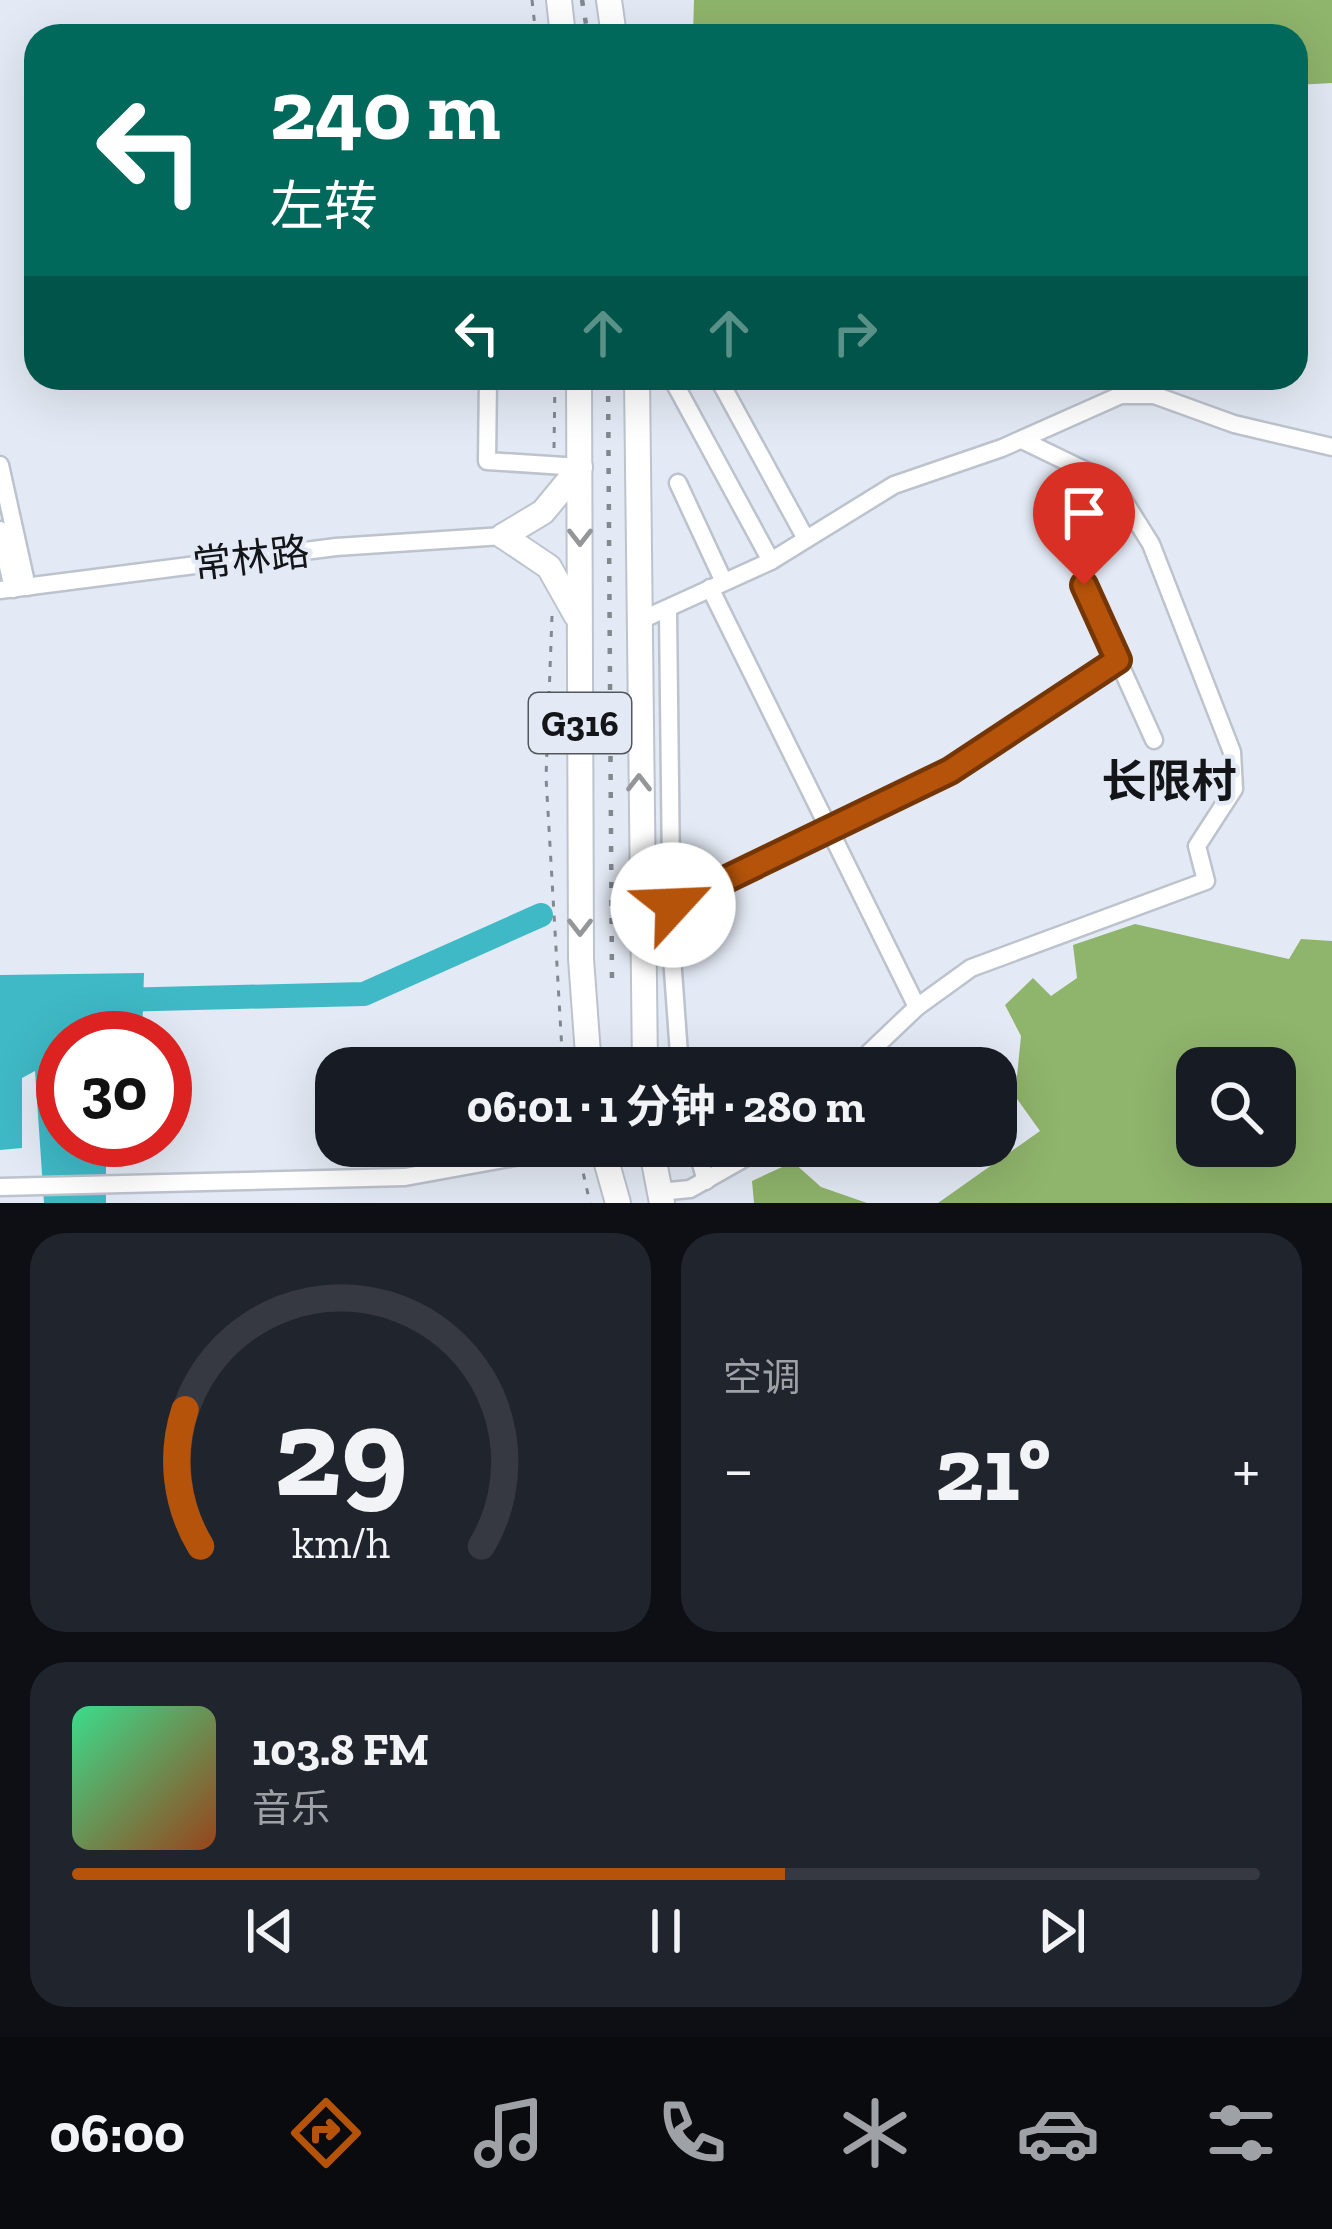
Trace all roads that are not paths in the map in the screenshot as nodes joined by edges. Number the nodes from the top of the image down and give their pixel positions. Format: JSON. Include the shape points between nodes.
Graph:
{"nodes":[{"id":1,"x":488,"y":390,"type":"edge"},
{"id":2,"x":577,"y":390,"type":"edge"},
{"id":3,"x":637,"y":390,"type":"edge"},
{"id":4,"x":678,"y":390,"type":"edge"},
{"id":5,"x":725,"y":390,"type":"edge"},
{"id":6,"x":1022,"y":440,"type":"junction"},
{"id":7,"x":1332,"y":447,"type":"edge"},
{"id":8,"x":0,"y":465,"type":"edge"},
{"id":9,"x":567,"y":465,"type":"junction"},
{"id":10,"x":678,"y":482,"type":"dead end"},
{"id":11,"x":0,"y":530,"type":"edge"},
{"id":12,"x":502,"y":536,"type":"junction"},
{"id":13,"x":806,"y":539,"type":"junction"},
{"id":14,"x":771,"y":561,"type":"junction"},
{"id":15,"x":717,"y":584,"type":"junction"},
{"id":16,"x":1084,"y":585,"type":"dead end"},
{"id":17,"x":14,"y":588,"type":"edge"},
{"id":18,"x":668,"y":612,"type":"junction"},
{"id":19,"x":639,"y":621,"type":"junction"},
{"id":20,"x":580,"y":624,"type":"junction"},
{"id":21,"x":1118,"y":660,"type":"junction"},
{"id":22,"x":1154,"y":740,"type":"dead end"},
{"id":23,"x":831,"y":832,"type":"junction"},
{"id":24,"x":673,"y":905,"type":"junction"},
{"id":25,"x":639,"y":912,"type":"junction"},
{"id":26,"x":917,"y":1006,"type":"junction"},
{"id":27,"x":587,"y":1047,"type":"edge"},
{"id":28,"x":644,"y":1047,"type":"edge"},
{"id":29,"x":679,"y":1047,"type":"edge"},
{"id":30,"x":875,"y":1047,"type":"edge"},
{"id":31,"x":460,"y":1167,"type":"edge"},
{"id":32,"x":608,"y":1167,"type":"edge"},
{"id":33,"x":655,"y":1167,"type":"edge"},
{"id":34,"x":702,"y":1167,"type":"edge"},
{"id":35,"x":729,"y":1167,"type":"edge"},
{"id":36,"x":706,"y":1180,"type":"junction"},
{"id":37,"x":161,"y":1181,"type":"junction"},
{"id":38,"x":0,"y":1187,"type":"edge"},
{"id":39,"x":660,"y":1198,"type":"edge"},
{"id":40,"x":163,"y":1203,"type":"edge"},
{"id":41,"x":618,"y":1203,"type":"edge"}],
"edges":[{"from":1,"to":9,"type":"street","via":[[487,461]]},
{"from":2,"to":9,"type":"highway","number":"G316"},
{"from":3,"to":19,"type":"highway","number":"G316"},
{"from":4,"to":14,"type":"street"},
{"from":5,"to":13,"type":"street"},
{"from":6,"to":7,"type":"street","via":[[1138,392]]},
{"from":6,"to":13,"type":"street","via":[[894,485]]},
{"from":6,"to":26,"type":"street","via":[[1111,483],[1140,524],[1232,752],[1234,789],[1197,846],[1206,881],[971,968]]},
{"from":8,"to":17,"type":"street"},
{"from":9,"to":12,"type":"highway","via":[[543,512]]},
{"from":9,"to":20,"type":"highway","number":"G316","one_way":true},
{"from":10,"to":15,"type":"street"},
{"from":11,"to":17,"type":"street"},
{"from":12,"to":17,"type":"street","name":"常林路","via":[[336,547]]},
{"from":12,"to":20,"type":"highway","via":[[549,568]]},
{"from":13,"to":14,"type":"street"},
{"from":14,"to":15,"type":"street"},
{"from":15,"to":18,"type":"street"},
{"from":15,"to":23,"type":"street"},
{"from":16,"to":21,"type":"street"},
{"from":18,"to":19,"type":"street"},
{"from":18,"to":24,"type":"street"},
{"from":25,"to":19,"type":"highway","number":"G316","one_way":true},
{"from":20,"to":27,"type":"highway","number":"G316","one_way":true},
{"from":21,"to":22,"type":"street"},
{"from":21,"to":23,"type":"street","via":[[950,771]]},
{"from":23,"to":24,"type":"street"},
{"from":23,"to":26,"type":"street"},
{"from":24,"to":25,"type":"street"},
{"from":24,"to":29,"type":"street"},
{"from":25,"to":28,"type":"highway","number":"G316"},
{"from":26,"to":30,"type":"street"},
{"from":31,"to":37,"type":"street","via":[[405,1177]]},
{"from":32,"to":41,"type":"highway"},
{"from":33,"to":39,"type":"highway"},
{"from":34,"to":36,"type":"street"},
{"from":35,"to":36,"type":"street"},
{"from":36,"to":39,"type":"street"},
{"from":37,"to":38,"type":"street"},
{"from":37,"to":40,"type":"street"}]}
